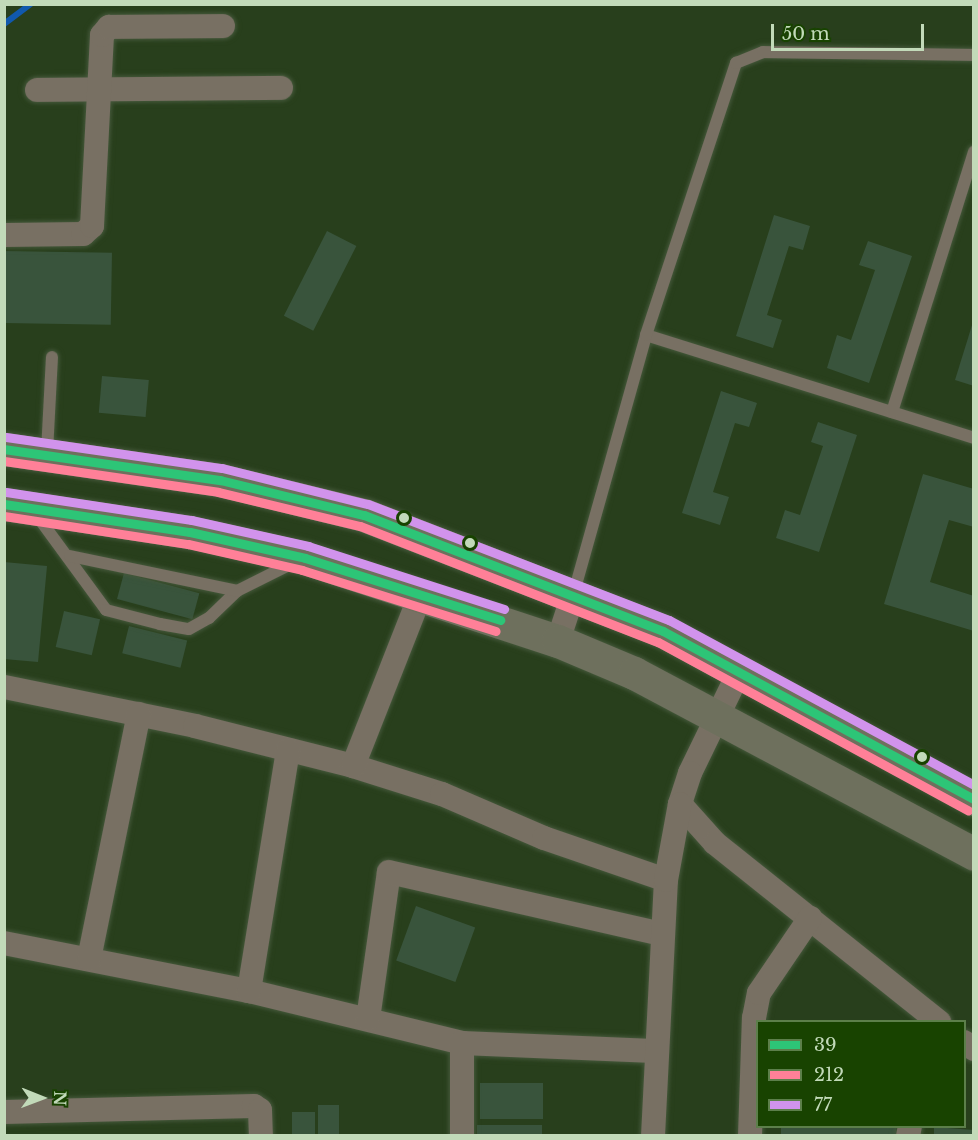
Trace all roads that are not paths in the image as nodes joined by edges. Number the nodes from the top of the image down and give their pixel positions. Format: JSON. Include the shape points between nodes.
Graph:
{"nodes":[{"id":1,"x":223,"y":26,"type":"dead end"},
{"id":2,"x":974,"y":55,"type":"edge"},
{"id":3,"x":281,"y":88,"type":"dead end"},
{"id":4,"x":37,"y":90,"type":"dead end"},
{"id":5,"x":102,"y":92,"type":"junction"},
{"id":6,"x":974,"y":152,"type":"edge"},
{"id":7,"x":4,"y":235,"type":"edge"},
{"id":8,"x":646,"y":335,"type":"junction"},
{"id":9,"x":52,"y":357,"type":"dead end"},
{"id":10,"x":892,"y":412,"type":"junction"},
{"id":11,"x":974,"y":438,"type":"edge"},
{"id":12,"x":4,"y":449,"type":"edge"},
{"id":13,"x":47,"y":452,"type":"junction"},
{"id":14,"x":17,"y":506,"type":"edge"},
{"id":15,"x":70,"y":556,"type":"junction"},
{"id":16,"x":305,"y":558,"type":"junction"},
{"id":17,"x":237,"y":591,"type":"junction"},
{"id":18,"x":421,"y":592,"type":"junction"},
{"id":19,"x":574,"y":592,"type":"junction"},
{"id":20,"x":558,"y":641,"type":"junction"},
{"id":21,"x":741,"y":670,"type":"junction"},
{"id":22,"x":4,"y":687,"type":"edge"},
{"id":23,"x":139,"y":714,"type":"junction"},
{"id":24,"x":718,"y":717,"type":"junction"},
{"id":25,"x":288,"y":750,"type":"junction"},
{"id":26,"x":353,"y":766,"type":"junction"},
{"id":27,"x":974,"y":799,"type":"edge"},
{"id":28,"x":680,"y":804,"type":"junction"},
{"id":29,"x":974,"y":854,"type":"edge"},
{"id":30,"x":666,"y":880,"type":"junction"},
{"id":31,"x":810,"y":918,"type":"junction"},
{"id":32,"x":662,"y":934,"type":"junction"},
{"id":33,"x":4,"y":944,"type":"edge"},
{"id":34,"x":89,"y":959,"type":"junction"},
{"id":35,"x":249,"y":991,"type":"junction"},
{"id":36,"x":368,"y":1019,"type":"junction"},
{"id":37,"x":937,"y":1020,"type":"edge"},
{"id":38,"x":462,"y":1043,"type":"junction"},
{"id":39,"x":654,"y":1050,"type":"junction"},
{"id":40,"x":4,"y":1112,"type":"edge"},
{"id":41,"x":261,"y":1136,"type":"edge"},
{"id":42,"x":462,"y":1136,"type":"edge"},
{"id":43,"x":653,"y":1136,"type":"edge"},
{"id":44,"x":750,"y":1136,"type":"edge"}],
"edges":[{"from":1,"to":5,"type":"street","via":[[110,27],[102,35]]},
{"from":2,"to":8,"type":"lane","via":[[762,52],[743,57],[729,73]]},
{"from":3,"to":5,"type":"street"},
{"from":4,"to":5,"type":"street"},
{"from":5,"to":7,"type":"street","via":[[88,232]]},
{"from":6,"to":10,"type":"lane"},
{"from":8,"to":10,"type":"lane"},
{"from":8,"to":19,"type":"lane"},
{"from":9,"to":13,"type":"lane"},
{"from":10,"to":11,"type":"lane"},
{"from":12,"to":13,"type":"main road"},
{"from":13,"to":19,"type":"main road","via":[[220,480],[364,515]]},
{"from":14,"to":15,"type":"lane"},
{"from":14,"to":16,"type":"main road","via":[[190,532]]},
{"from":15,"to":17,"type":"lane"},
{"from":15,"to":17,"type":"lane","via":[[89,591],[106,610],[160,624],[189,629],[209,618]]},
{"from":16,"to":17,"type":"lane"},
{"from":16,"to":18,"type":"main road"},
{"from":18,"to":20,"type":"main road"},
{"from":18,"to":26,"type":"street"},
{"from":19,"to":20,"type":"street"},
{"from":19,"to":21,"type":"main road"},
{"from":20,"to":24,"type":"main road","via":[[634,673]]},
{"from":21,"to":24,"type":"street"},
{"from":21,"to":27,"type":"main road"},
{"from":22,"to":23,"type":"street"},
{"from":23,"to":25,"type":"street"},
{"from":23,"to":34,"type":"street"},
{"from":24,"to":28,"type":"street"},
{"from":24,"to":29,"type":"main road"},
{"from":25,"to":26,"type":"street"},
{"from":25,"to":35,"type":"street"},
{"from":26,"to":30,"type":"street","via":[[442,794],[544,838]]},
{"from":28,"to":30,"type":"street"},
{"from":28,"to":31,"type":"street","via":[[715,843]]},
{"from":30,"to":32,"type":"street"},
{"from":31,"to":37,"type":"street"},
{"from":31,"to":44,"type":"street","via":[[759,993],[754,1018]]},
{"from":32,"to":36,"type":"street","via":[[390,872]]},
{"from":32,"to":39,"type":"street"},
{"from":33,"to":34,"type":"street"},
{"from":34,"to":35,"type":"street"},
{"from":35,"to":36,"type":"street"},
{"from":36,"to":38,"type":"street"},
{"from":38,"to":39,"type":"street"},
{"from":38,"to":42,"type":"street"},
{"from":39,"to":43,"type":"street"},
{"from":40,"to":41,"type":"street","via":[[254,1106],[260,1110]]}]}
